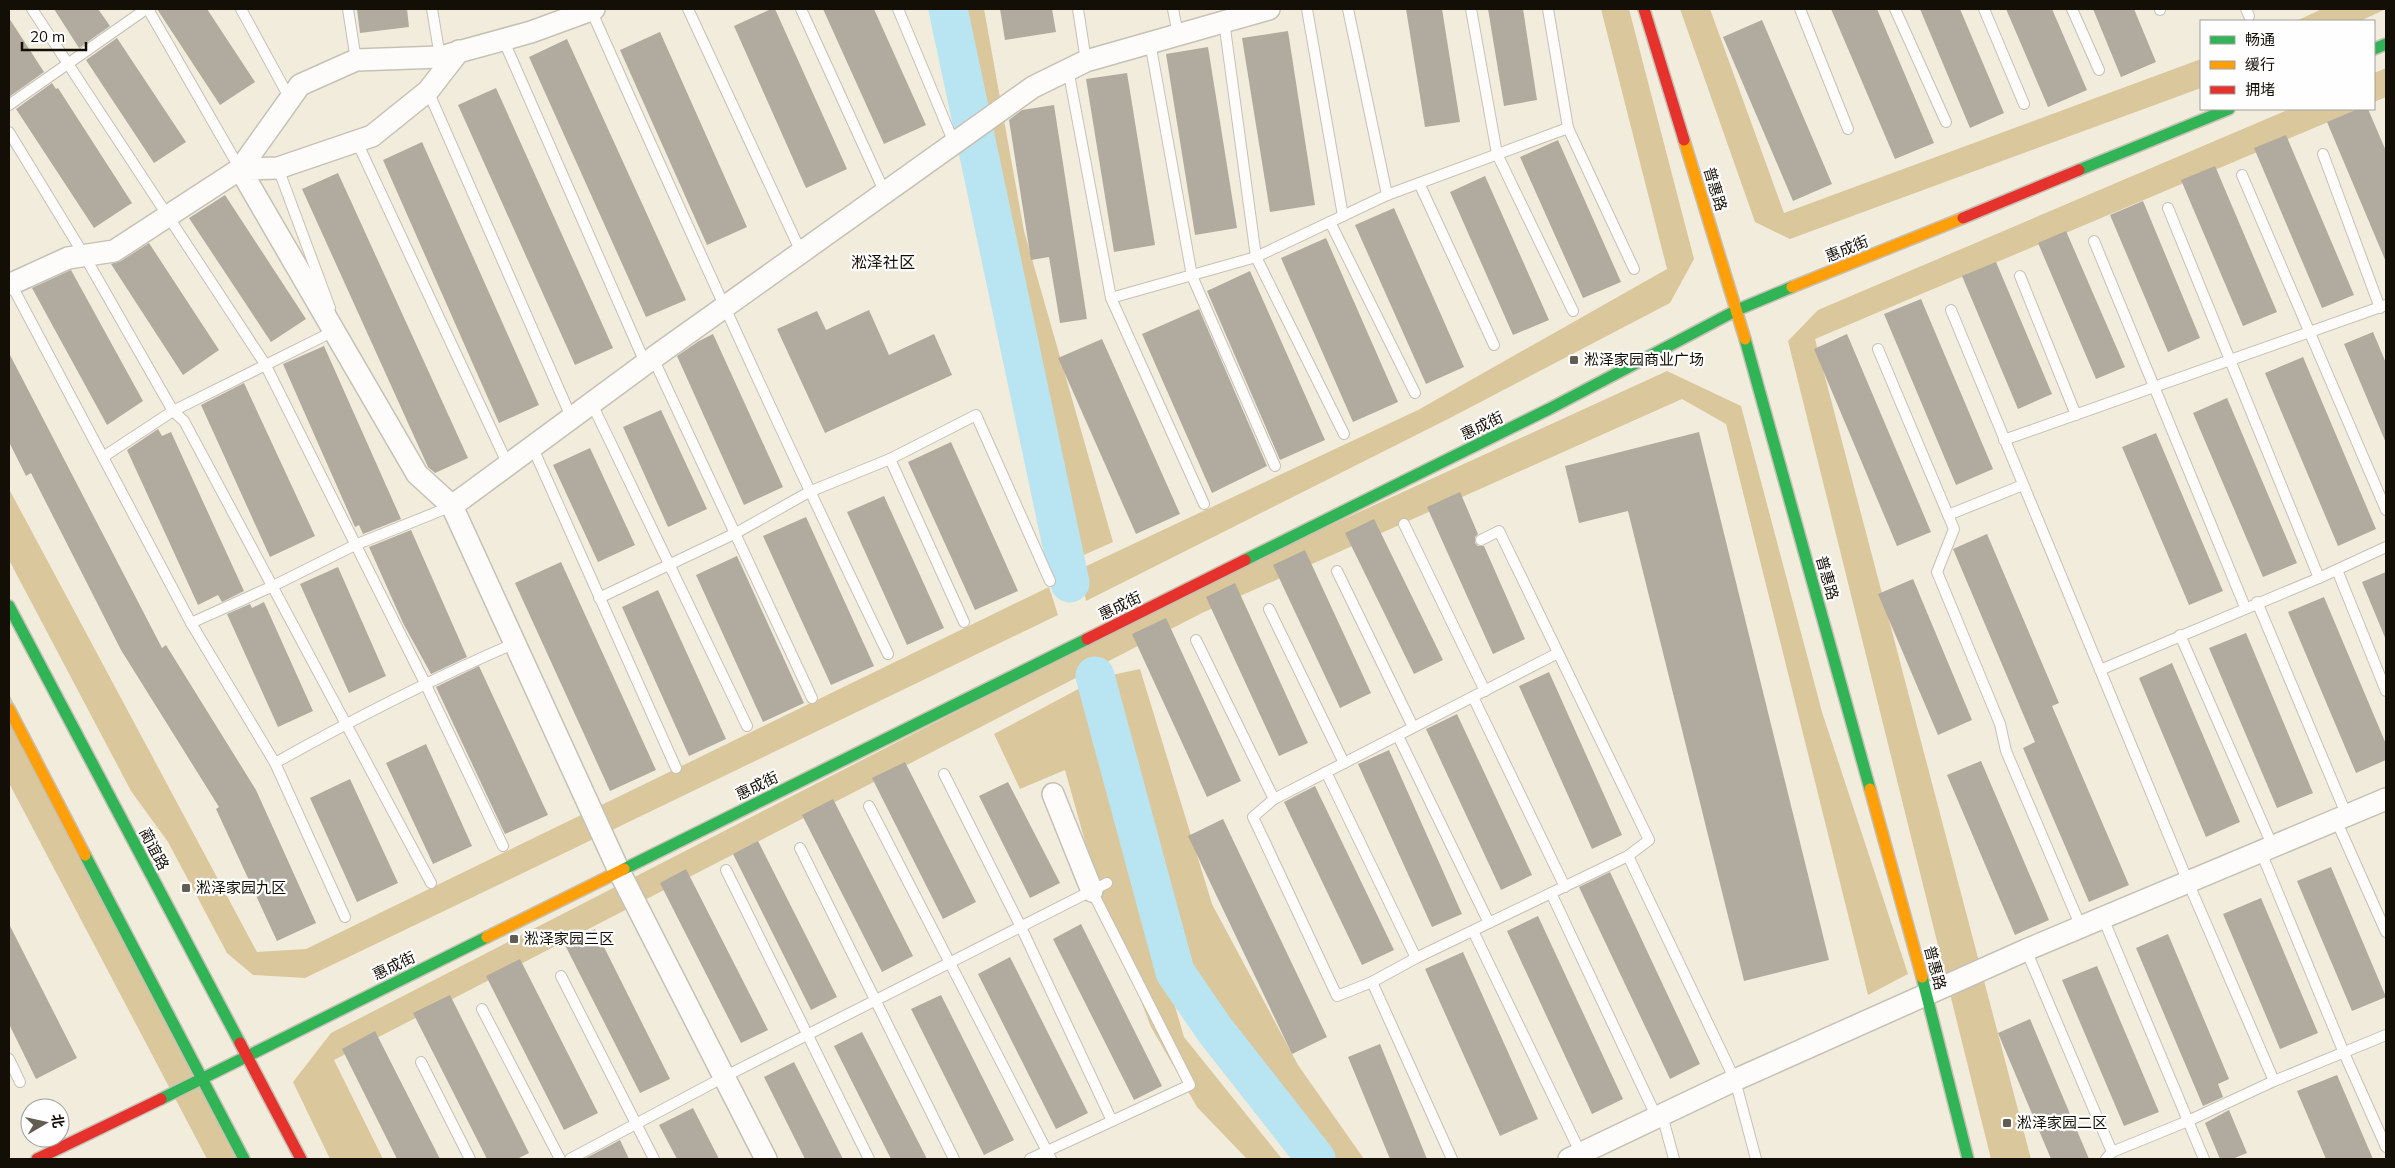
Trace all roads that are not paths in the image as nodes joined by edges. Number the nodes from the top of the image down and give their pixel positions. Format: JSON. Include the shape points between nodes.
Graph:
{"nodes":[{"id":1,"x":32,"y":9,"type":"edge"},
{"id":2,"x":147,"y":9,"type":"edge"},
{"id":3,"x":241,"y":9,"type":"edge"},
{"id":4,"x":348,"y":9,"type":"edge"},
{"id":5,"x":432,"y":9,"type":"edge"},
{"id":6,"x":593,"y":9,"type":"edge"},
{"id":7,"x":688,"y":9,"type":"edge"},
{"id":8,"x":801,"y":9,"type":"edge"},
{"id":9,"x":898,"y":9,"type":"edge"},
{"id":10,"x":1078,"y":9,"type":"edge"},
{"id":11,"x":1173,"y":9,"type":"edge"},
{"id":12,"x":1264,"y":9,"type":"edge"},
{"id":13,"x":1307,"y":9,"type":"edge"},
{"id":14,"x":1348,"y":9,"type":"edge"},
{"id":15,"x":1471,"y":9,"type":"edge"},
{"id":16,"x":1548,"y":9,"type":"edge"},
{"id":17,"x":1644,"y":9,"type":"edge"},
{"id":18,"x":1800,"y":9,"type":"edge"},
{"id":19,"x":1895,"y":9,"type":"edge"},
{"id":20,"x":1984,"y":9,"type":"edge"},
{"id":21,"x":2072,"y":9,"type":"edge"},
{"id":22,"x":1224,"y":22,"type":"junction"},
{"id":23,"x":1178,"y":35,"type":"junction"},
{"id":24,"x":503,"y":39,"type":"junction"},
{"id":25,"x":1150,"y":42,"type":"junction"},
{"id":26,"x":450,"y":54,"type":"junction"},
{"id":27,"x":356,"y":60,"type":"junction"},
{"id":28,"x":68,"y":64,"type":"junction"},
{"id":29,"x":1077,"y":65,"type":"junction"},
{"id":30,"x":2099,"y":70,"type":"dead end"},
{"id":31,"x":428,"y":91,"type":"junction"},
{"id":32,"x":290,"y":98,"type":"junction"},
{"id":33,"x":2024,"y":104,"type":"dead end"},
{"id":34,"x":9,"y":105,"type":"edge"},
{"id":35,"x":2227,"y":110,"type":"edge"},
{"id":36,"x":1946,"y":122,"type":"dead end"},
{"id":37,"x":1568,"y":128,"type":"junction"},
{"id":38,"x":1848,"y":129,"type":"dead end"},
{"id":39,"x":9,"y":132,"type":"edge"},
{"id":40,"x":356,"y":142,"type":"junction"},
{"id":41,"x":954,"y":143,"type":"junction"},
{"id":42,"x":1497,"y":154,"type":"junction"},
{"id":43,"x":2322,"y":154,"type":"dead end"},
{"id":44,"x":278,"y":168,"type":"junction"},
{"id":45,"x":240,"y":169,"type":"junction"},
{"id":46,"x":2242,"y":175,"type":"dead end"},
{"id":47,"x":1419,"y":183,"type":"junction"},
{"id":48,"x":885,"y":193,"type":"junction"},
{"id":49,"x":1386,"y":195,"type":"junction"},
{"id":50,"x":2168,"y":208,"type":"dead end"},
{"id":51,"x":1342,"y":216,"type":"junction"},
{"id":52,"x":167,"y":217,"type":"junction"},
{"id":53,"x":1330,"y":222,"type":"junction"},
{"id":54,"x":2094,"y":241,"type":"dead end"},
{"id":55,"x":801,"y":252,"type":"junction"},
{"id":56,"x":84,"y":255,"type":"junction"},
{"id":57,"x":1256,"y":257,"type":"junction"},
{"id":58,"x":1634,"y":269,"type":"dead end"},
{"id":59,"x":1192,"y":276,"type":"junction"},
{"id":60,"x":2020,"y":276,"type":"dead end"},
{"id":61,"x":10,"y":281,"type":"edge"},
{"id":62,"x":1111,"y":298,"type":"junction"},
{"id":63,"x":2383,"y":306,"type":"edge"},
{"id":64,"x":724,"y":308,"type":"junction"},
{"id":65,"x":1736,"y":310,"type":"junction"},
{"id":66,"x":1951,"y":310,"type":"dead end"},
{"id":67,"x":1572,"y":311,"type":"dead end"},
{"id":68,"x":334,"y":331,"type":"junction"},
{"id":69,"x":2309,"y":333,"type":"junction"},
{"id":70,"x":1494,"y":345,"type":"dead end"},
{"id":71,"x":1878,"y":349,"type":"dead end"},
{"id":72,"x":349,"y":358,"type":"junction"},
{"id":73,"x":2229,"y":361,"type":"junction"},
{"id":74,"x":650,"y":362,"type":"junction"},
{"id":75,"x":265,"y":364,"type":"junction"},
{"id":76,"x":2155,"y":387,"type":"junction"},
{"id":77,"x":1415,"y":393,"type":"dead end"},
{"id":78,"x":592,"y":404,"type":"junction"},
{"id":79,"x":173,"y":411,"type":"junction"},
{"id":80,"x":2076,"y":415,"type":"junction"},
{"id":81,"x":572,"y":419,"type":"junction"},
{"id":82,"x":1344,"y":434,"type":"dead end"},
{"id":83,"x":2004,"y":440,"type":"junction"},
{"id":84,"x":532,"y":446,"type":"junction"},
{"id":85,"x":103,"y":457,"type":"junction"},
{"id":86,"x":890,"y":459,"type":"junction"},
{"id":87,"x":508,"y":465,"type":"junction"},
{"id":88,"x":1275,"y":466,"type":"dead end"},
{"id":89,"x":2023,"y":485,"type":"junction"},
{"id":90,"x":809,"y":492,"type":"junction"},
{"id":91,"x":1204,"y":504,"type":"dead end"},
{"id":92,"x":452,"y":506,"type":"junction"},
{"id":93,"x":2386,"y":510,"type":"edge"},
{"id":94,"x":1948,"y":515,"type":"junction"},
{"id":95,"x":1404,"y":524,"type":"dead end"},
{"id":96,"x":736,"y":534,"type":"junction"},
{"id":97,"x":1481,"y":540,"type":"dead end"},
{"id":98,"x":356,"y":545,"type":"junction"},
{"id":99,"x":2386,"y":547,"type":"edge"},
{"id":100,"x":670,"y":565,"type":"junction"},
{"id":101,"x":2337,"y":570,"type":"junction"},
{"id":102,"x":1337,"y":571,"type":"dead end"},
{"id":103,"x":2319,"y":578,"type":"junction"},
{"id":104,"x":1050,"y":580,"type":"dead end"},
{"id":105,"x":273,"y":586,"type":"junction"},
{"id":106,"x":599,"y":598,"type":"junction"},
{"id":107,"x":2258,"y":602,"type":"junction"},
{"id":108,"x":9,"y":606,"type":"edge"},
{"id":109,"x":2245,"y":607,"type":"junction"},
{"id":110,"x":1269,"y":608,"type":"dead end"},
{"id":111,"x":964,"y":622,"type":"dead end"},
{"id":112,"x":192,"y":623,"type":"junction"},
{"id":113,"x":2180,"y":635,"type":"junction"},
{"id":114,"x":1196,"y":640,"type":"dead end"},
{"id":115,"x":515,"y":643,"type":"junction"},
{"id":116,"x":1558,"y":653,"type":"junction"},
{"id":117,"x":888,"y":654,"type":"dead end"},
{"id":118,"x":2100,"y":670,"type":"junction"},
{"id":119,"x":425,"y":683,"type":"junction"},
{"id":120,"x":1485,"y":691,"type":"junction"},
{"id":121,"x":2386,"y":691,"type":"edge"},
{"id":122,"x":1472,"y":697,"type":"junction"},
{"id":123,"x":812,"y":698,"type":"dead end"},
{"id":124,"x":9,"y":709,"type":"edge"},
{"id":125,"x":346,"y":723,"type":"junction"},
{"id":126,"x":747,"y":726,"type":"dead end"},
{"id":127,"x":1413,"y":727,"type":"junction"},
{"id":128,"x":1398,"y":736,"type":"junction"},
{"id":129,"x":275,"y":762,"type":"junction"},
{"id":130,"x":1344,"y":763,"type":"junction"},
{"id":131,"x":676,"y":768,"type":"dead end"},
{"id":132,"x":1326,"y":772,"type":"junction"},
{"id":133,"x":944,"y":774,"type":"dead end"},
{"id":134,"x":1053,"y":794,"type":"dead end"},
{"id":135,"x":1274,"y":799,"type":"junction"},
{"id":136,"x":2386,"y":799,"type":"edge"},
{"id":137,"x":869,"y":806,"type":"dead end"},
{"id":138,"x":2341,"y":818,"type":"junction"},
{"id":139,"x":503,"y":846,"type":"dead end"},
{"id":140,"x":800,"y":848,"type":"dead end"},
{"id":141,"x":2267,"y":849,"type":"junction"},
{"id":142,"x":1628,"y":856,"type":"junction"},
{"id":143,"x":726,"y":870,"type":"dead end"},
{"id":144,"x":619,"y":871,"type":"junction"},
{"id":145,"x":2188,"y":882,"type":"junction"},
{"id":146,"x":431,"y":884,"type":"dead end"},
{"id":147,"x":1565,"y":886,"type":"junction"},
{"id":148,"x":1100,"y":887,"type":"junction"},
{"id":149,"x":1551,"y":893,"type":"junction"},
{"id":150,"x":345,"y":917,"type":"dead end"},
{"id":151,"x":2103,"y":918,"type":"junction"},
{"id":152,"x":1489,"y":923,"type":"junction"},
{"id":153,"x":1020,"y":927,"type":"junction"},
{"id":154,"x":2081,"y":927,"type":"junction"},
{"id":155,"x":1472,"y":931,"type":"junction"},
{"id":156,"x":2386,"y":932,"type":"edge"},
{"id":157,"x":2026,"y":950,"type":"junction"},
{"id":158,"x":1416,"y":958,"type":"junction"},
{"id":159,"x":951,"y":962,"type":"junction"},
{"id":160,"x":561,"y":976,"type":"dead end"},
{"id":161,"x":1372,"y":982,"type":"junction"},
{"id":162,"x":1927,"y":994,"type":"junction"},
{"id":163,"x":875,"y":1000,"type":"junction"},
{"id":164,"x":482,"y":1008,"type":"dead end"},
{"id":165,"x":807,"y":1034,"type":"junction"},
{"id":166,"x":2386,"y":1035,"type":"edge"},
{"id":167,"x":2344,"y":1053,"type":"junction"},
{"id":168,"x":246,"y":1056,"type":"junction"},
{"id":169,"x":9,"y":1059,"type":"edge"},
{"id":170,"x":421,"y":1062,"type":"dead end"},
{"id":171,"x":724,"y":1077,"type":"junction"},
{"id":172,"x":202,"y":1080,"type":"junction"},
{"id":173,"x":1735,"y":1080,"type":"junction"},
{"id":174,"x":2274,"y":1081,"type":"junction"},
{"id":175,"x":20,"y":1082,"type":"dead end"},
{"id":176,"x":1659,"y":1117,"type":"junction"},
{"id":177,"x":1112,"y":1121,"type":"junction"},
{"id":178,"x":2188,"y":1121,"type":"junction"},
{"id":179,"x":637,"y":1124,"type":"junction"},
{"id":180,"x":2386,"y":1147,"type":"edge"},
{"id":181,"x":1049,"y":1155,"type":"edge"},
{"id":182,"x":1581,"y":1156,"type":"edge"},
{"id":183,"x":2109,"y":1156,"type":"edge"},
{"id":184,"x":37,"y":1159,"type":"edge"},
{"id":185,"x":244,"y":1159,"type":"edge"},
{"id":186,"x":301,"y":1159,"type":"edge"},
{"id":187,"x":470,"y":1159,"type":"edge"},
{"id":188,"x":560,"y":1159,"type":"edge"},
{"id":189,"x":570,"y":1159,"type":"edge"},
{"id":190,"x":654,"y":1159,"type":"edge"},
{"id":191,"x":766,"y":1159,"type":"edge"},
{"id":192,"x":869,"y":1159,"type":"edge"},
{"id":193,"x":954,"y":1159,"type":"edge"},
{"id":194,"x":1030,"y":1159,"type":"edge"},
{"id":195,"x":1452,"y":1159,"type":"edge"},
{"id":196,"x":1674,"y":1159,"type":"edge"},
{"id":197,"x":1756,"y":1159,"type":"edge"},
{"id":198,"x":1968,"y":1159,"type":"edge"},
{"id":199,"x":2204,"y":1159,"type":"edge"}],
"edges":[{"from":1,"to":28,"type":"lane"},
{"from":2,"to":28,"type":"lane"},
{"from":2,"to":45,"type":"lane"},
{"from":3,"to":32,"type":"lane"},
{"from":4,"to":27,"type":"lane"},
{"from":5,"to":26,"type":"lane"},
{"from":6,"to":24,"type":"street","via":[[555,19]]},
{"from":6,"to":64,"type":"lane"},
{"from":7,"to":55,"type":"lane"},
{"from":8,"to":48,"type":"lane"},
{"from":9,"to":41,"type":"lane"},
{"from":10,"to":29,"type":"lane"},
{"from":11,"to":23,"type":"lane"},
{"from":12,"to":22,"type":"street"},
{"from":13,"to":51,"type":"lane"},
{"from":14,"to":49,"type":"lane"},
{"from":15,"to":42,"type":"lane"},
{"from":16,"to":37,"type":"lane"},
{"from":17,"to":65,"type":"street","name":"普惠路"},
{"from":18,"to":38,"type":"lane"},
{"from":19,"to":36,"type":"lane"},
{"from":20,"to":33,"type":"lane"},
{"from":21,"to":30,"type":"lane"},
{"from":22,"to":23,"type":"street"},
{"from":22,"to":57,"type":"lane"},
{"from":23,"to":25,"type":"street"},
{"from":24,"to":26,"type":"street"},
{"from":24,"to":74,"type":"lane"},
{"from":25,"to":29,"type":"street"},
{"from":25,"to":59,"type":"lane"},
{"from":26,"to":27,"type":"street"},
{"from":26,"to":31,"type":"street"},
{"from":27,"to":32,"type":"street","via":[[300,85]]},
{"from":28,"to":34,"type":"lane"},
{"from":28,"to":52,"type":"lane"},
{"from":29,"to":41,"type":"street","via":[[1033,86]]},
{"from":29,"to":62,"type":"lane"},
{"from":31,"to":40,"type":"street","via":[[372,136]]},
{"from":31,"to":81,"type":"lane"},
{"from":32,"to":45,"type":"street"},
{"from":35,"to":65,"type":"street","name":"惠成街"},
{"from":37,"to":42,"type":"lane"},
{"from":37,"to":58,"type":"lane"},
{"from":39,"to":56,"type":"lane"},
{"from":40,"to":44,"type":"street"},
{"from":40,"to":87,"type":"lane"},
{"from":41,"to":48,"type":"street"},
{"from":42,"to":47,"type":"lane"},
{"from":42,"to":67,"type":"lane"},
{"from":43,"to":63,"type":"lane"},
{"from":44,"to":45,"type":"street"},
{"from":44,"to":72,"type":"lane"},
{"from":45,"to":52,"type":"street"},
{"from":45,"to":68,"type":"street"},
{"from":46,"to":69,"type":"lane"},
{"from":47,"to":49,"type":"lane"},
{"from":47,"to":70,"type":"lane"},
{"from":48,"to":55,"type":"street"},
{"from":49,"to":51,"type":"lane"},
{"from":50,"to":73,"type":"lane"},
{"from":51,"to":53,"type":"lane"},
{"from":52,"to":56,"type":"street","via":[[114,251]]},
{"from":52,"to":75,"type":"lane"},
{"from":53,"to":57,"type":"lane"},
{"from":53,"to":77,"type":"lane"},
{"from":54,"to":76,"type":"lane"},
{"from":55,"to":64,"type":"street"},
{"from":56,"to":61,"type":"street"},
{"from":56,"to":79,"type":"lane"},
{"from":57,"to":59,"type":"lane"},
{"from":57,"to":82,"type":"lane"},
{"from":59,"to":62,"type":"lane"},
{"from":59,"to":88,"type":"lane"},
{"from":60,"to":80,"type":"lane"},
{"from":61,"to":85,"type":"lane"},
{"from":62,"to":91,"type":"lane"},
{"from":63,"to":69,"type":"lane"},
{"from":64,"to":74,"type":"street"},
{"from":64,"to":90,"type":"lane"},
{"from":65,"to":144,"type":"street","name":"惠成街","via":[[1549,409]]},
{"from":65,"to":162,"type":"street","name":"普惠路"},
{"from":66,"to":83,"type":"lane"},
{"from":68,"to":72,"type":"street"},
{"from":68,"to":75,"type":"lane"},
{"from":69,"to":73,"type":"lane"},
{"from":69,"to":93,"type":"lane"},
{"from":71,"to":94,"type":"lane"},
{"from":72,"to":92,"type":"street","via":[[417,474]]},
{"from":73,"to":76,"type":"lane"},
{"from":73,"to":103,"type":"lane"},
{"from":74,"to":78,"type":"street"},
{"from":74,"to":96,"type":"lane"},
{"from":75,"to":79,"type":"lane"},
{"from":75,"to":98,"type":"lane"},
{"from":76,"to":80,"type":"lane"},
{"from":76,"to":109,"type":"lane"},
{"from":78,"to":81,"type":"street"},
{"from":78,"to":100,"type":"lane"},
{"from":79,"to":85,"type":"lane"},
{"from":79,"to":105,"type":"lane","via":[[184,421]]},
{"from":80,"to":83,"type":"lane"},
{"from":81,"to":84,"type":"street"},
{"from":83,"to":89,"type":"lane"},
{"from":84,"to":87,"type":"street"},
{"from":84,"to":106,"type":"lane"},
{"from":85,"to":112,"type":"lane"},
{"from":86,"to":90,"type":"lane"},
{"from":86,"to":104,"type":"lane","via":[[976,414]]},
{"from":86,"to":111,"type":"lane"},
{"from":87,"to":92,"type":"street"},
{"from":89,"to":94,"type":"lane"},
{"from":89,"to":118,"type":"lane"},
{"from":90,"to":96,"type":"lane"},
{"from":90,"to":117,"type":"lane"},
{"from":92,"to":98,"type":"lane"},
{"from":92,"to":115,"type":"street"},
{"from":94,"to":154,"type":"lane","via":[[1954,529],[1937,572],[2000,724],[2006,751]]},
{"from":95,"to":120,"type":"lane"},
{"from":96,"to":100,"type":"lane"},
{"from":96,"to":123,"type":"lane"},
{"from":97,"to":116,"type":"lane","via":[[1499,531]]},
{"from":98,"to":105,"type":"lane"},
{"from":98,"to":119,"type":"lane"},
{"from":99,"to":101,"type":"lane"},
{"from":100,"to":106,"type":"lane"},
{"from":100,"to":126,"type":"lane"},
{"from":101,"to":103,"type":"lane"},
{"from":101,"to":121,"type":"lane"},
{"from":102,"to":127,"type":"lane"},
{"from":103,"to":107,"type":"lane"},
{"from":105,"to":112,"type":"lane"},
{"from":105,"to":125,"type":"lane"},
{"from":106,"to":131,"type":"lane"},
{"from":107,"to":109,"type":"lane"},
{"from":107,"to":138,"type":"lane"},
{"from":108,"to":168,"type":"street","name":"蔺谊路"},
{"from":109,"to":113,"type":"lane"},
{"from":110,"to":130,"type":"lane"},
{"from":112,"to":129,"type":"lane"},
{"from":113,"to":118,"type":"lane"},
{"from":113,"to":141,"type":"lane"},
{"from":114,"to":135,"type":"lane"},
{"from":115,"to":119,"type":"lane"},
{"from":115,"to":144,"type":"street"},
{"from":116,"to":120,"type":"lane"},
{"from":116,"to":142,"type":"lane","via":[[1649,840]]},
{"from":118,"to":145,"type":"lane"},
{"from":119,"to":125,"type":"lane"},
{"from":119,"to":139,"type":"lane"},
{"from":120,"to":122,"type":"lane"},
{"from":122,"to":127,"type":"lane"},
{"from":122,"to":147,"type":"lane"},
{"from":124,"to":172,"type":"street"},
{"from":125,"to":129,"type":"lane"},
{"from":125,"to":146,"type":"lane"},
{"from":127,"to":128,"type":"lane"},
{"from":128,"to":130,"type":"lane"},
{"from":128,"to":152,"type":"lane"},
{"from":129,"to":150,"type":"lane"},
{"from":130,"to":132,"type":"lane"},
{"from":132,"to":135,"type":"lane"},
{"from":132,"to":158,"type":"lane"},
{"from":133,"to":153,"type":"lane"},
{"from":134,"to":148,"type":"street"},
{"from":135,"to":161,"type":"lane","via":[[1253,817],[1338,996]]},
{"from":136,"to":138,"type":"street"},
{"from":137,"to":159,"type":"lane"},
{"from":138,"to":141,"type":"street"},
{"from":138,"to":156,"type":"lane"},
{"from":140,"to":163,"type":"lane"},
{"from":141,"to":145,"type":"street"},
{"from":141,"to":167,"type":"lane"},
{"from":142,"to":147,"type":"lane"},
{"from":142,"to":173,"type":"lane"},
{"from":143,"to":165,"type":"lane"},
{"from":144,"to":168,"type":"street","name":"惠成街"},
{"from":144,"to":171,"type":"street"},
{"from":145,"to":151,"type":"street"},
{"from":145,"to":174,"type":"lane"},
{"from":147,"to":149,"type":"lane"},
{"from":148,"to":153,"type":"lane"},
{"from":148,"to":177,"type":"lane","via":[[1190,1085]]},
{"from":149,"to":152,"type":"lane"},
{"from":149,"to":176,"type":"lane"},
{"from":151,"to":154,"type":"street"},
{"from":151,"to":178,"type":"lane"},
{"from":152,"to":155,"type":"lane"},
{"from":153,"to":159,"type":"lane"},
{"from":153,"to":177,"type":"lane"},
{"from":154,"to":157,"type":"street"},
{"from":155,"to":158,"type":"lane"},
{"from":155,"to":182,"type":"lane"},
{"from":157,"to":162,"type":"street"},
{"from":157,"to":183,"type":"lane"},
{"from":158,"to":161,"type":"lane"},
{"from":159,"to":163,"type":"lane"},
{"from":159,"to":181,"type":"lane"},
{"from":160,"to":179,"type":"lane"},
{"from":161,"to":195,"type":"lane"},
{"from":162,"to":173,"type":"street"},
{"from":162,"to":198,"type":"street","name":"普惠路"},
{"from":163,"to":165,"type":"lane"},
{"from":163,"to":193,"type":"lane"},
{"from":164,"to":188,"type":"lane"},
{"from":165,"to":171,"type":"lane"},
{"from":165,"to":192,"type":"lane"},
{"from":166,"to":167,"type":"lane"},
{"from":167,"to":174,"type":"lane"},
{"from":167,"to":180,"type":"lane"},
{"from":168,"to":172,"type":"street","name":"惠成街"},
{"from":168,"to":186,"type":"street","name":"蔺谊路"},
{"from":169,"to":175,"type":"lane"},
{"from":170,"to":187,"type":"lane"},
{"from":171,"to":179,"type":"lane"},
{"from":171,"to":191,"type":"street"},
{"from":172,"to":184,"type":"street","name":"惠成街"},
{"from":172,"to":185,"type":"street"},
{"from":173,"to":176,"type":"street"},
{"from":173,"to":197,"type":"lane"},
{"from":174,"to":178,"type":"lane"},
{"from":176,"to":182,"type":"street"},
{"from":176,"to":196,"type":"lane"},
{"from":177,"to":181,"type":"lane"},
{"from":178,"to":183,"type":"lane"},
{"from":178,"to":199,"type":"lane"},
{"from":179,"to":189,"type":"lane"},
{"from":179,"to":190,"type":"lane"},
{"from":181,"to":194,"type":"lane"}]}
